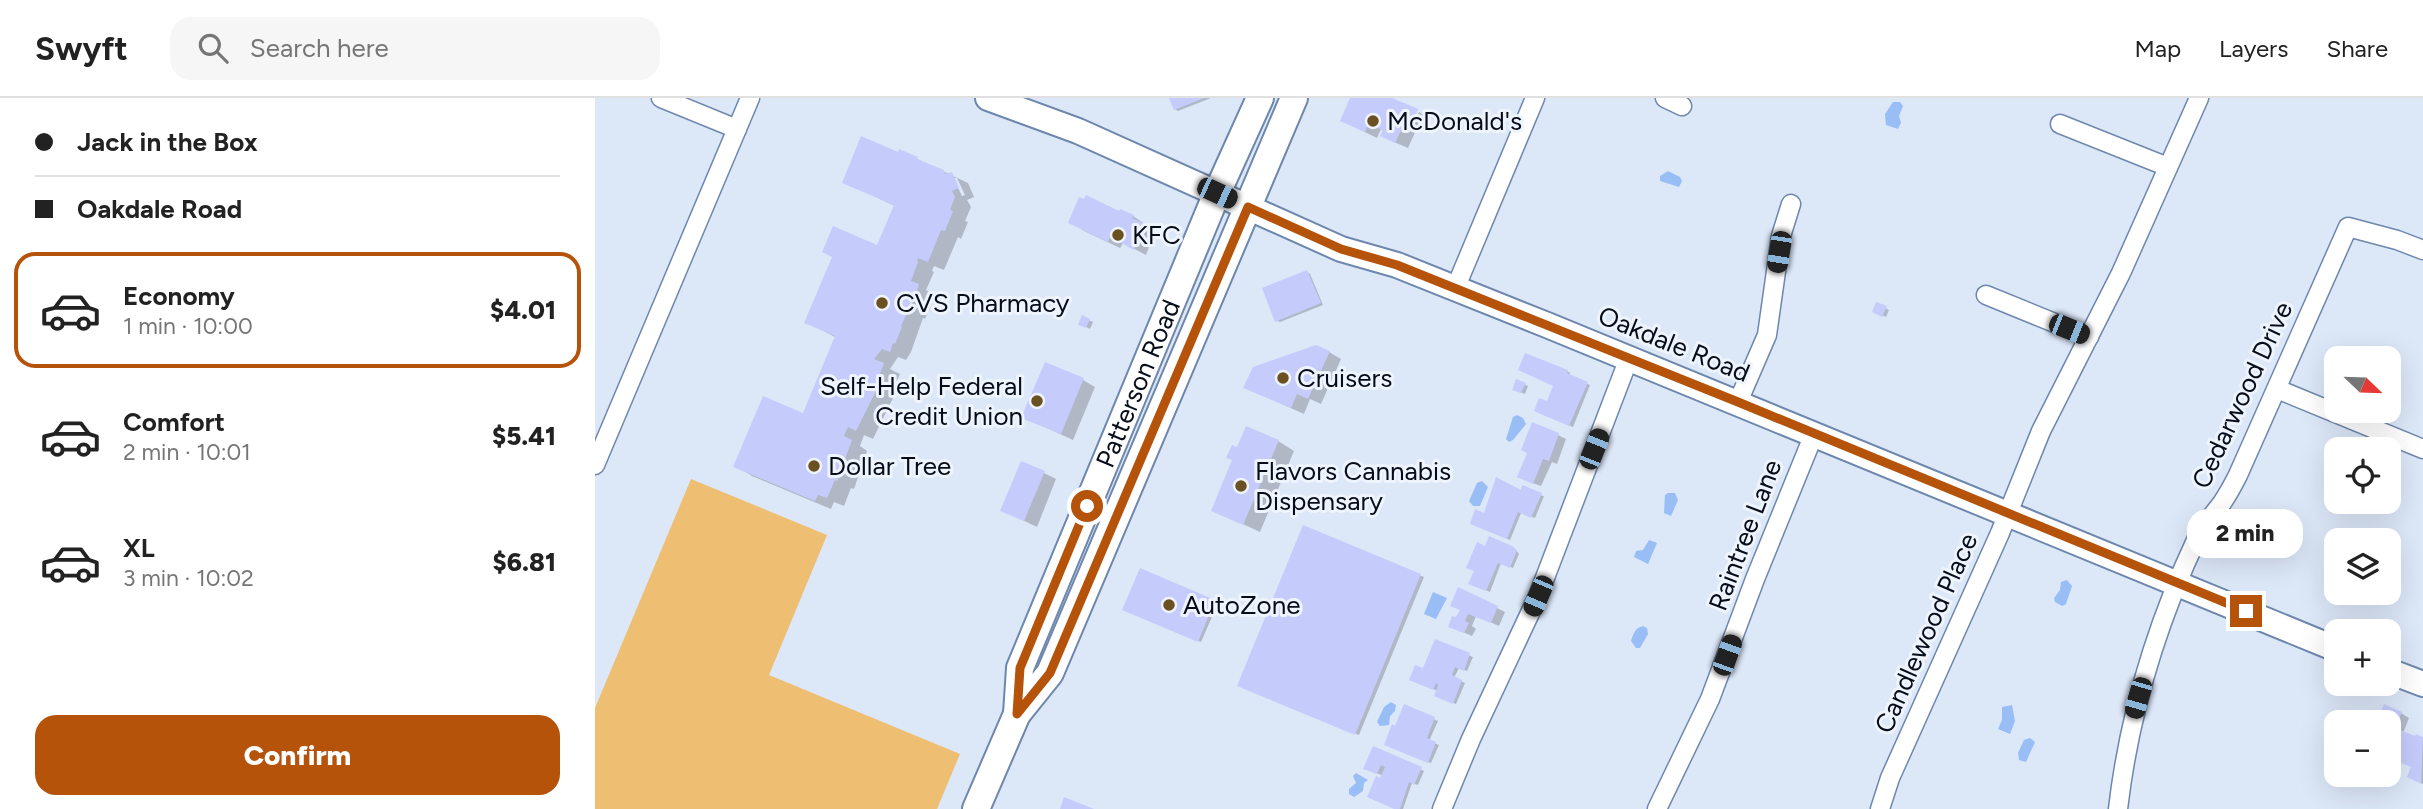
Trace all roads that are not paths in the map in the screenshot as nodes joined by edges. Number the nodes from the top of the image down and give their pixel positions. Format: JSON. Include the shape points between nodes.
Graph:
{"nodes":[{"id":1,"x":661,"y":98,"type":"edge"},
{"id":2,"x":750,"y":98,"type":"edge"},
{"id":3,"x":988,"y":98,"type":"edge"},
{"id":4,"x":1260,"y":98,"type":"edge"},
{"id":5,"x":1294,"y":98,"type":"edge"},
{"id":6,"x":1535,"y":98,"type":"edge"},
{"id":7,"x":1665,"y":98,"type":"edge"},
{"id":8,"x":2199,"y":98,"type":"edge"},
{"id":9,"x":1682,"y":106,"type":"dead end"},
{"id":10,"x":2060,"y":124,"type":"dead end"},
{"id":11,"x":737,"y":129,"type":"junction"},
{"id":12,"x":2168,"y":167,"type":"junction"},
{"id":13,"x":1217,"y":193,"type":"junction"},
{"id":14,"x":1791,"y":204,"type":"dead end"},
{"id":15,"x":1248,"y":207,"type":"junction"},
{"id":16,"x":2423,"y":250,"type":"edge"},
{"id":17,"x":1455,"y":289,"type":"junction"},
{"id":18,"x":1986,"y":295,"type":"dead end"},
{"id":19,"x":2089,"y":337,"type":"junction"},
{"id":20,"x":1629,"y":358,"type":"junction"},
{"id":21,"x":2277,"y":388,"type":"junction"},
{"id":22,"x":1738,"y":402,"type":"junction"},
{"id":23,"x":1814,"y":434,"type":"junction"},
{"id":24,"x":2423,"y":449,"type":"edge"},
{"id":25,"x":596,"y":461,"type":"edge"},
{"id":26,"x":2007,"y":513,"type":"junction"},
{"id":27,"x":2179,"y":583,"type":"junction"},
{"id":28,"x":2324,"y":644,"type":"edge"},
{"id":29,"x":2401,"y":676,"type":"edge"},
{"id":30,"x":2423,"y":684,"type":"edge"},
{"id":31,"x":1017,"y":714,"type":"junction"},
{"id":32,"x":976,"y":809,"type":"edge"},
{"id":33,"x":1442,"y":809,"type":"edge"},
{"id":34,"x":1657,"y":809,"type":"edge"},
{"id":35,"x":1880,"y":809,"type":"edge"},
{"id":36,"x":2118,"y":809,"type":"edge"}],
"edges":[{"from":1,"to":11,"type":"street"},
{"from":2,"to":11,"type":"street"},
{"from":3,"to":13,"type":"street","name":"Oakdale Road","via":[[1079,131]]},
{"from":4,"to":13,"type":"main road","name":"Patterson Road"},
{"from":5,"to":15,"type":"main road","name":"Patterson Road"},
{"from":6,"to":17,"type":"street"},
{"from":7,"to":9,"type":"street"},
{"from":8,"to":12,"type":"street","name":"Candlewood Place"},
{"from":10,"to":12,"type":"street"},
{"from":11,"to":25,"type":"street"},
{"from":12,"to":19,"type":"street","name":"Candlewood Place"},
{"from":13,"to":15,"type":"street","name":"Oakdale Road"},
{"from":13,"to":31,"type":"main road","name":"Patterson Road","via":[[1020,668]]},
{"from":14,"to":22,"type":"street","via":[[1781,236],[1767,335]]},
{"from":15,"to":17,"type":"street","name":"Oakdale Road","via":[[1341,249]]},
{"from":15,"to":31,"type":"main road","name":"Patterson Road","via":[[1050,673]]},
{"from":16,"to":21,"type":"street","name":"Cedarwood Drive","via":[[2348,227]]},
{"from":17,"to":20,"type":"street","name":"Oakdale Road"},
{"from":18,"to":19,"type":"street"},
{"from":19,"to":26,"type":"street","name":"Candlewood Place","via":[[2041,431]]},
{"from":20,"to":22,"type":"street","name":"Oakdale Road"},
{"from":20,"to":33,"type":"street","via":[[1538,596]]},
{"from":21,"to":24,"type":"street"},
{"from":21,"to":27,"type":"street","name":"Cedarwood Drive","via":[[2238,475],[2199,536]]},
{"from":22,"to":23,"type":"street","name":"Oakdale Road"},
{"from":23,"to":26,"type":"street","name":"Oakdale Road"},
{"from":23,"to":34,"type":"street","name":"Raintree Lane","via":[[1710,699]]},
{"from":26,"to":27,"type":"street","name":"Oakdale Road"},
{"from":26,"to":35,"type":"street","name":"Candlewood Place"},
{"from":27,"to":28,"type":"street","name":"Oakdale Road"},
{"from":27,"to":36,"type":"street","name":"Cedarwood Drive","via":[[2133,717]]},
{"from":29,"to":30,"type":"street"},
{"from":31,"to":32,"type":"main road","name":"Patterson Road"}]}
